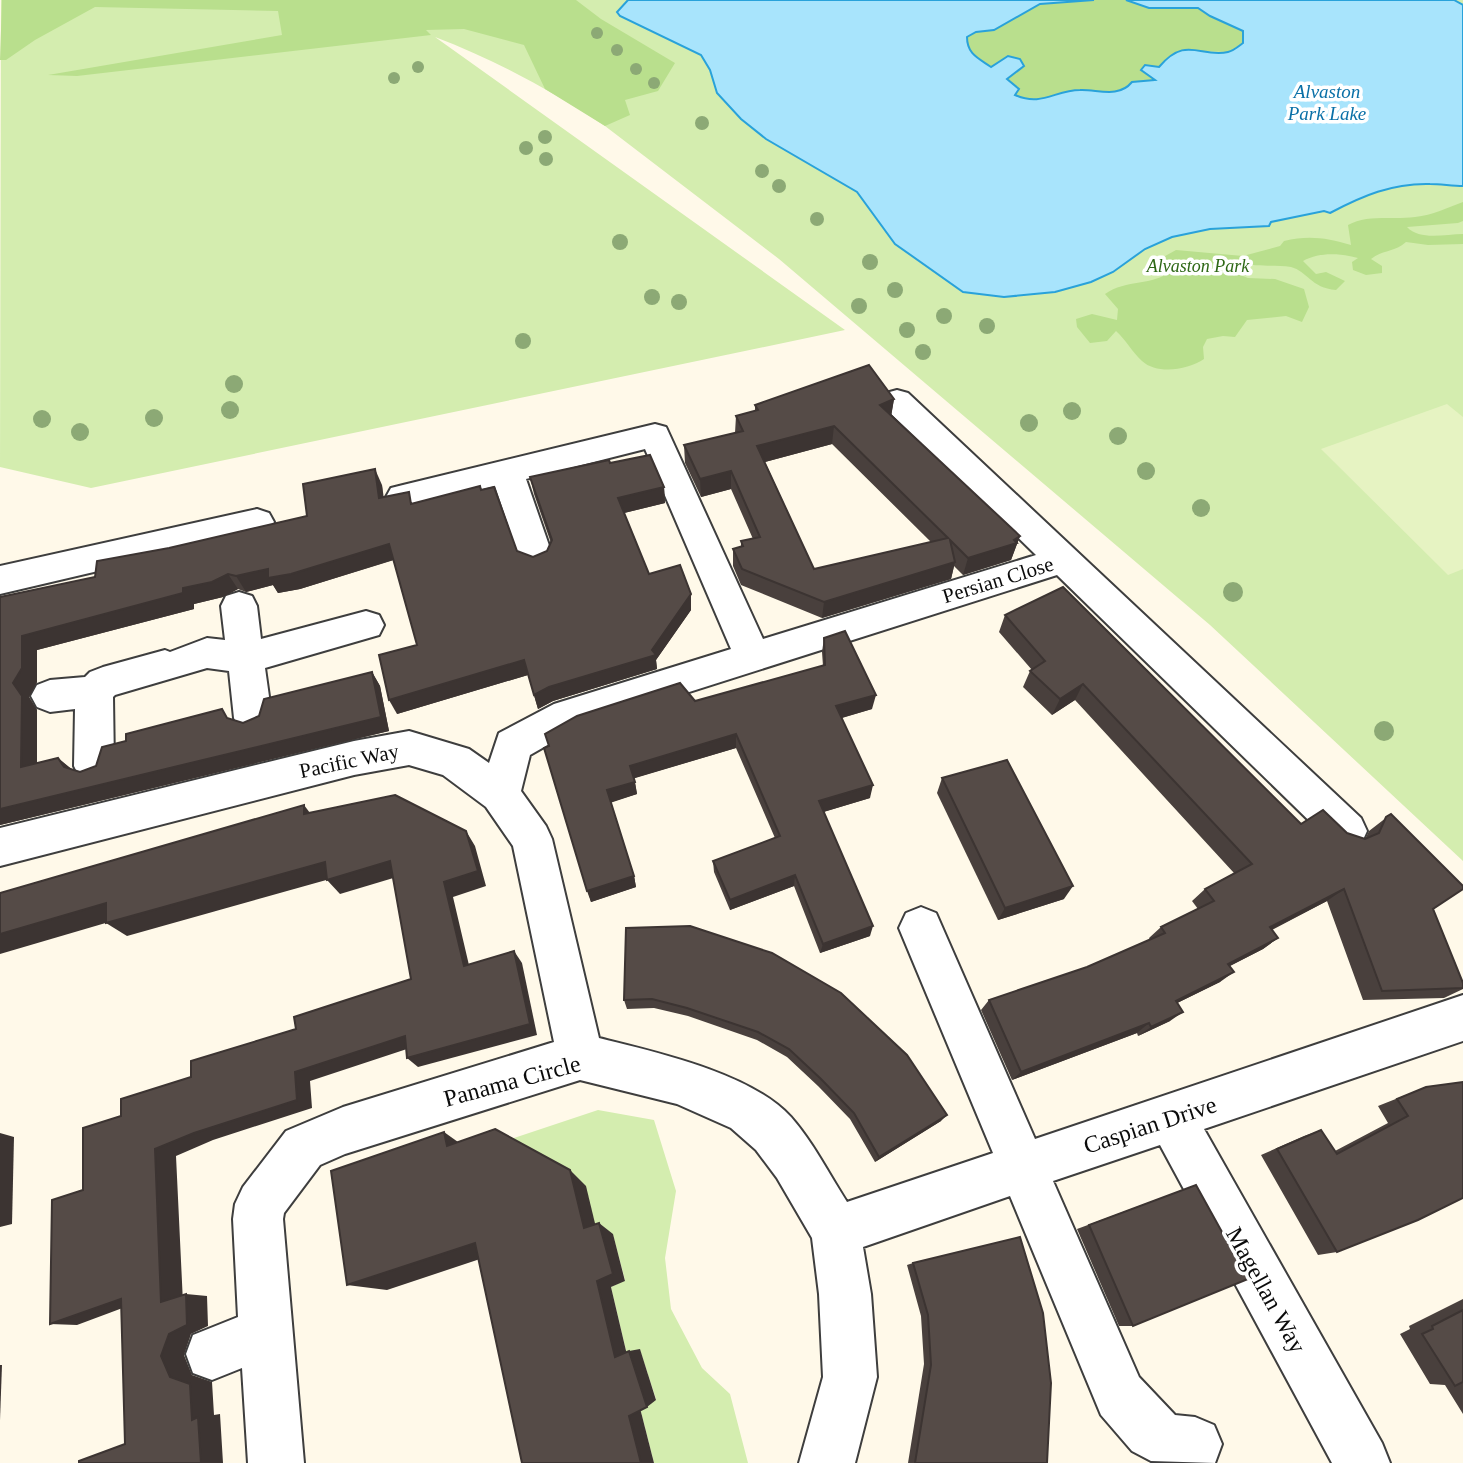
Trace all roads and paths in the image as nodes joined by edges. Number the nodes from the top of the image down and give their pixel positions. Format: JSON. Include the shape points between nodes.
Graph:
{"nodes":[{"id":1,"x":897,"y":401,"type":"dead end"},
{"id":2,"x":507,"y":472,"type":"junction"},
{"id":3,"x":403,"y":497,"type":"edge"},
{"id":4,"x":257,"y":522,"type":"dead end"},
{"id":5,"x":536,"y":557,"type":"edge"},
{"id":6,"x":1064,"y":560,"type":"junction"},
{"id":7,"x":0,"y":580,"type":"edge"},
{"id":8,"x":239,"y":607,"type":"dead end"},
{"id":9,"x":366,"y":625,"type":"dead end"},
{"id":10,"x":753,"y":657,"type":"junction"},
{"id":11,"x":246,"y":658,"type":"junction"},
{"id":12,"x":94,"y":692,"type":"junction"},
{"id":13,"x":50,"y":696,"type":"dead end"},
{"id":14,"x":253,"y":718,"type":"edge"},
{"id":15,"x":94,"y":766,"type":"edge"},
{"id":16,"x":500,"y":794,"type":"junction"},
{"id":17,"x":1347,"y":831,"type":"edge"},
{"id":18,"x":0,"y":847,"type":"edge"},
{"id":19,"x":921,"y":928,"type":"dead end"},
{"id":20,"x":1463,"y":1018,"type":"edge"},
{"id":21,"x":580,"y":1057,"type":"junction"},
{"id":22,"x":1171,"y":1117,"type":"junction"},
{"id":23,"x":1022,"y":1167,"type":"junction"},
{"id":24,"x":836,"y":1231,"type":"junction"},
{"id":25,"x":265,"y":1332,"type":"junction"},
{"id":26,"x":212,"y":1354,"type":"dead end"},
{"id":27,"x":1195,"y":1444,"type":"dead end"},
{"id":28,"x":276,"y":1463,"type":"edge"},
{"id":29,"x":827,"y":1463,"type":"edge"},
{"id":30,"x":1362,"y":1463,"type":"edge"}],
"edges":[{"from":1,"to":6,"type":"street","name":"Persian Close"},
{"from":2,"to":3,"type":"street"},
{"from":2,"to":5,"type":"street"},
{"from":2,"to":10,"type":"street","via":[[655,435]]},
{"from":4,"to":7,"type":"street"},
{"from":6,"to":10,"type":"street","name":"Persian Close"},
{"from":6,"to":17,"type":"street"},
{"from":8,"to":11,"type":"street"},
{"from":9,"to":11,"type":"street"},
{"from":10,"to":16,"type":"street","name":"Persian Close","via":[[567,715],[513,745]]},
{"from":11,"to":12,"type":"street","via":[[206,653],[103,682]]},
{"from":11,"to":14,"type":"street"},
{"from":12,"to":13,"type":"street"},
{"from":12,"to":15,"type":"street"},
{"from":16,"to":18,"type":"street","name":"Pacific Way","via":[[455,761],[409,748],[258,773]]},
{"from":16,"to":21,"type":"street","name":"Pacific Way","via":[[532,839]]},
{"from":19,"to":23,"type":"street"},
{"from":20,"to":22,"type":"street","name":"Caspian Drive"},
{"from":21,"to":24,"type":"street","name":"Panama Circle","via":[[679,1081],[748,1111],[773,1133],[794,1161]]},
{"from":21,"to":25,"type":"street","name":"Panama Circle","via":[[343,1131],[303,1148],[260,1204]]},
{"from":22,"to":23,"type":"street","name":"Caspian Drive"},
{"from":22,"to":30,"type":"street","name":"Magellan Way"},
{"from":23,"to":24,"type":"street","name":"Caspian Drive"},
{"from":23,"to":27,"type":"street","via":[[1120,1396],[1150,1432],[1176,1446]]},
{"from":24,"to":29,"type":"street","name":"Panama Circle","via":[[850,1377]]},
{"from":25,"to":26,"type":"street"},
{"from":25,"to":28,"type":"street","name":"Panama Circle"}]}
